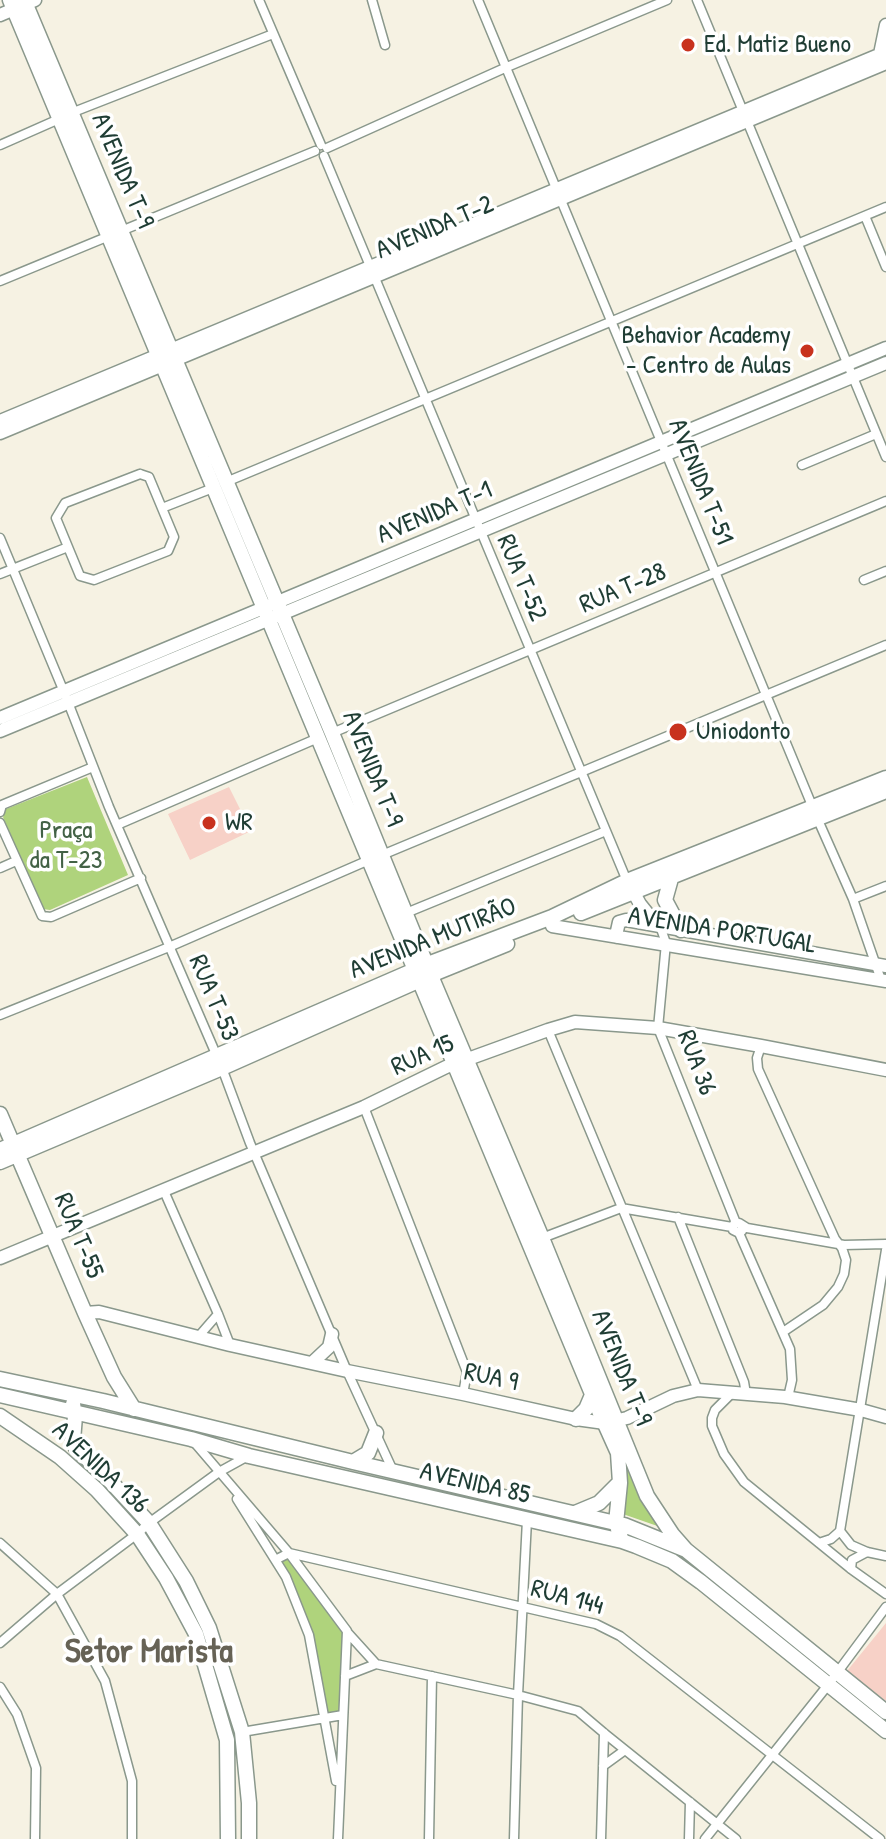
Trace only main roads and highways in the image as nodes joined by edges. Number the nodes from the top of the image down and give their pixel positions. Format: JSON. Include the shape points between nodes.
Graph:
{"nodes":[{"id":1,"x":18,"y":5,"type":"edge"},
{"id":2,"x":886,"y":25,"type":"edge"},
{"id":3,"x":883,"y":61,"type":"edge"},
{"id":4,"x":886,"y":348,"type":"edge"},
{"id":5,"x":166,"y":358,"type":"junction"},
{"id":6,"x":886,"y":363,"type":"edge"},
{"id":7,"x":0,"y":421,"type":"edge"},
{"id":8,"x":0,"y":433,"type":"edge"},
{"id":9,"x":665,"y":448,"type":"junction"},
{"id":10,"x":272,"y":611,"type":"junction"},
{"id":11,"x":66,"y":697,"type":"junction"},
{"id":12,"x":0,"y":718,"type":"edge"},
{"id":13,"x":0,"y":731,"type":"edge"},
{"id":14,"x":886,"y":778,"type":"edge"},
{"id":15,"x":886,"y":791,"type":"edge"},
{"id":16,"x":815,"y":814,"type":"junction"},
{"id":17,"x":376,"y":857,"type":"junction"},
{"id":18,"x":672,"y":875,"type":"junction"},
{"id":19,"x":630,"y":886,"type":"junction"},
{"id":20,"x":552,"y":926,"type":"junction"},
{"id":21,"x":660,"y":926,"type":"junction"},
{"id":22,"x":681,"y":930,"type":"junction"},
{"id":23,"x":617,"y":937,"type":"junction"},
{"id":24,"x":881,"y":966,"type":"edge"},
{"id":25,"x":423,"y":973,"type":"junction"},
{"id":26,"x":884,"y":980,"type":"edge"},
{"id":27,"x":462,"y":1062,"type":"junction"},
{"id":28,"x":886,"y":1070,"type":"edge"},
{"id":29,"x":0,"y":1114,"type":"edge"},
{"id":30,"x":10,"y":1150,"type":"edge"},
{"id":31,"x":0,"y":1162,"type":"edge"},
{"id":32,"x":52,"y":1237,"type":"junction"},
{"id":33,"x":0,"y":1258,"type":"edge"},
{"id":34,"x":85,"y":1313,"type":"junction"},
{"id":35,"x":332,"y":1334,"type":"road end"},
{"id":36,"x":313,"y":1362,"type":"junction"},
{"id":37,"x":114,"y":1377,"type":"junction"},
{"id":38,"x":0,"y":1379,"type":"edge"},
{"id":39,"x":0,"y":1395,"type":"edge"},
{"id":40,"x":71,"y":1395,"type":"junction"},
{"id":41,"x":592,"y":1395,"type":"junction"},
{"id":42,"x":103,"y":1401,"type":"junction"},
{"id":43,"x":134,"y":1409,"type":"junction"},
{"id":44,"x":74,"y":1412,"type":"junction"},
{"id":45,"x":0,"y":1416,"type":"edge"},
{"id":46,"x":91,"y":1416,"type":"junction"},
{"id":47,"x":886,"y":1417,"type":"edge"},
{"id":48,"x":576,"y":1419,"type":"junction"},
{"id":49,"x":610,"y":1422,"type":"junction"},
{"id":50,"x":376,"y":1433,"type":"road end"},
{"id":51,"x":72,"y":1436,"type":"junction"},
{"id":52,"x":353,"y":1462,"type":"junction"},
{"id":53,"x":620,"y":1483,"type":"junction"},
{"id":54,"x":575,"y":1513,"type":"junction"},
{"id":55,"x":616,"y":1523,"type":"junction"},
{"id":56,"x":622,"y":1541,"type":"junction"},
{"id":57,"x":686,"y":1550,"type":"junction"},
{"id":58,"x":832,"y":1679,"type":"junction"},
{"id":59,"x":886,"y":1712,"type":"edge"},
{"id":60,"x":886,"y":1731,"type":"edge"},
{"id":61,"x":228,"y":1839,"type":"edge"},
{"id":62,"x":249,"y":1839,"type":"edge"}],
"edges":[{"from":1,"to":5,"type":"main road","name":"AVENIDA T-9"},
{"from":2,"to":3,"type":"main road"},
{"from":3,"to":5,"type":"main road","name":"AVENIDA T-2"},
{"from":4,"to":9,"type":"main road","name":"AVENIDA T-1"},
{"from":5,"to":7,"type":"main road","name":"AVENIDA T-2"},
{"from":5,"to":8,"type":"main road","name":"AVENIDA T-2"},
{"from":5,"to":10,"type":"main road","name":"AVENIDA T-9"},
{"from":6,"to":9,"type":"main road","name":"AVENIDA T-1"},
{"from":9,"to":10,"type":"main road","name":"AVENIDA T-1"},
{"from":10,"to":11,"type":"main road","name":"AVENIDA T-1"},
{"from":10,"to":17,"type":"main road","name":"AVENIDA T-9"},
{"from":11,"to":12,"type":"main road","name":"AVENIDA T-1"},
{"from":11,"to":13,"type":"main road","name":"AVENIDA T-1"},
{"from":14,"to":16,"type":"main road","name":"AVENIDA MUTIRÃO"},
{"from":15,"to":16,"type":"main road","name":"AVENIDA MUTIRÃO"},
{"from":16,"to":18,"type":"main road","name":"AVENIDA MUTIRÃO"},
{"from":16,"to":19,"type":"main road","name":"AVENIDA MUTIRÃO"},
{"from":17,"to":25,"type":"main road","name":"AVENIDA T-9"},
{"from":17,"to":25,"type":"main road","name":"AVENIDA T-9","via":[[406,913]]},
{"from":18,"to":19,"type":"main road","name":"AVENIDA MUTIRÃO"},
{"from":18,"to":22,"type":"main road","via":[[665,900]]},
{"from":19,"to":20,"type":"main road","name":"AVENIDA MUTIRÃO"},
{"from":19,"to":21,"type":"main road","name":"RUA 36"},
{"from":19,"to":25,"type":"main road","name":"AVENIDA MUTIRÃO"},
{"from":20,"to":23,"type":"main road","name":"AVENIDA PORTUGAL"},
{"from":20,"to":25,"type":"main road","name":"AVENIDA MUTIRÃO"},
{"from":21,"to":22,"type":"main road","name":"AVENIDA PORTUGAL"},
{"from":21,"to":23,"type":"main road","name":"AVENIDA PORTUGAL","via":[[626,920],[619,922]]},
{"from":22,"to":24,"type":"main road","name":"AVENIDA PORTUGAL"},
{"from":23,"to":26,"type":"main road","name":"AVENIDA PORTUGAL"},
{"from":25,"to":27,"type":"main road","name":"AVENIDA T-9"},
{"from":25,"to":30,"type":"main road","name":"AVENIDA MUTIRÃO"},
{"from":27,"to":28,"type":"main road","name":"RUA 15","via":[[575,1022],[658,1028]]},
{"from":27,"to":32,"type":"main road","name":"RUA 15"},
{"from":27,"to":41,"type":"main road","name":"AVENIDA T-9"},
{"from":27,"to":49,"type":"main road","name":"AVENIDA T-9","via":[[542,1238]]},
{"from":29,"to":30,"type":"main road","name":"RUA T-55"},
{"from":30,"to":31,"type":"main road","name":"AVENIDA MUTIRÃO"},
{"from":30,"to":32,"type":"main road","name":"RUA T-55"},
{"from":32,"to":33,"type":"main road","name":"RUA 15"},
{"from":32,"to":34,"type":"main road","name":"RUA T-55"},
{"from":34,"to":36,"type":"main road","name":"RUA 9"},
{"from":34,"to":37,"type":"main road","name":"RUA T-55"},
{"from":35,"to":36,"type":"main road","via":[[329,1347]]},
{"from":36,"to":48,"type":"main road","name":"RUA 9"},
{"from":37,"to":42,"type":"main road"},
{"from":37,"to":43,"type":"main road","name":"RUA T-55"},
{"from":38,"to":40,"type":"main road","name":"AVENIDA 85"},
{"from":39,"to":44,"type":"main road","name":"AVENIDA 85"},
{"from":40,"to":42,"type":"main road","name":"AVENIDA 85"},
{"from":40,"to":44,"type":"main road","name":"AVENIDA 136"},
{"from":41,"to":48,"type":"main road"},
{"from":41,"to":49,"type":"main road","name":"AVENIDA T-9"},
{"from":42,"to":43,"type":"main road","name":"AVENIDA 85"},
{"from":42,"to":46,"type":"main road","name":"AVENIDA 136"},
{"from":43,"to":52,"type":"main road","name":"AVENIDA 85"},
{"from":44,"to":46,"type":"main road","name":"AVENIDA 85"},
{"from":44,"to":51,"type":"main road","name":"AVENIDA 136"},
{"from":45,"to":61,"type":"main road","name":"AVENIDA 136","via":[[97,1490],[137,1534],[166,1578],[196,1634],[227,1740]]},
{"from":46,"to":51,"type":"main road","name":"AVENIDA 136"},
{"from":46,"to":56,"type":"main road","name":"AVENIDA 85"},
{"from":47,"to":49,"type":"main road","via":[[785,1397],[698,1390]]},
{"from":48,"to":49,"type":"main road","name":"RUA 9"},
{"from":49,"to":53,"type":"main road","name":"AVENIDA T-9"},
{"from":49,"to":57,"type":"main road","name":"AVENIDA T-9","via":[[647,1496]]},
{"from":50,"to":52,"type":"main road","via":[[368,1453]]},
{"from":51,"to":62,"type":"main road","name":"AVENIDA 136","via":[[78,1452],[149,1523],[209,1628],[242,1732]]},
{"from":52,"to":54,"type":"main road","name":"AVENIDA 85"},
{"from":53,"to":54,"type":"main road","via":[[599,1503]]},
{"from":53,"to":55,"type":"main road","name":"AVENIDA T-9"},
{"from":54,"to":55,"type":"main road","name":"AVENIDA 85"},
{"from":55,"to":56,"type":"main road","name":"AVENIDA T-9"},
{"from":55,"to":57,"type":"main road","name":"AVENIDA 85"},
{"from":56,"to":58,"type":"main road","name":"AVENIDA 85","via":[[672,1561]]},
{"from":57,"to":58,"type":"main road","name":"AVENIDA 85"},
{"from":58,"to":59,"type":"main road","name":"AVENIDA 85"},
{"from":58,"to":60,"type":"main road","name":"AVENIDA 85"}]}
